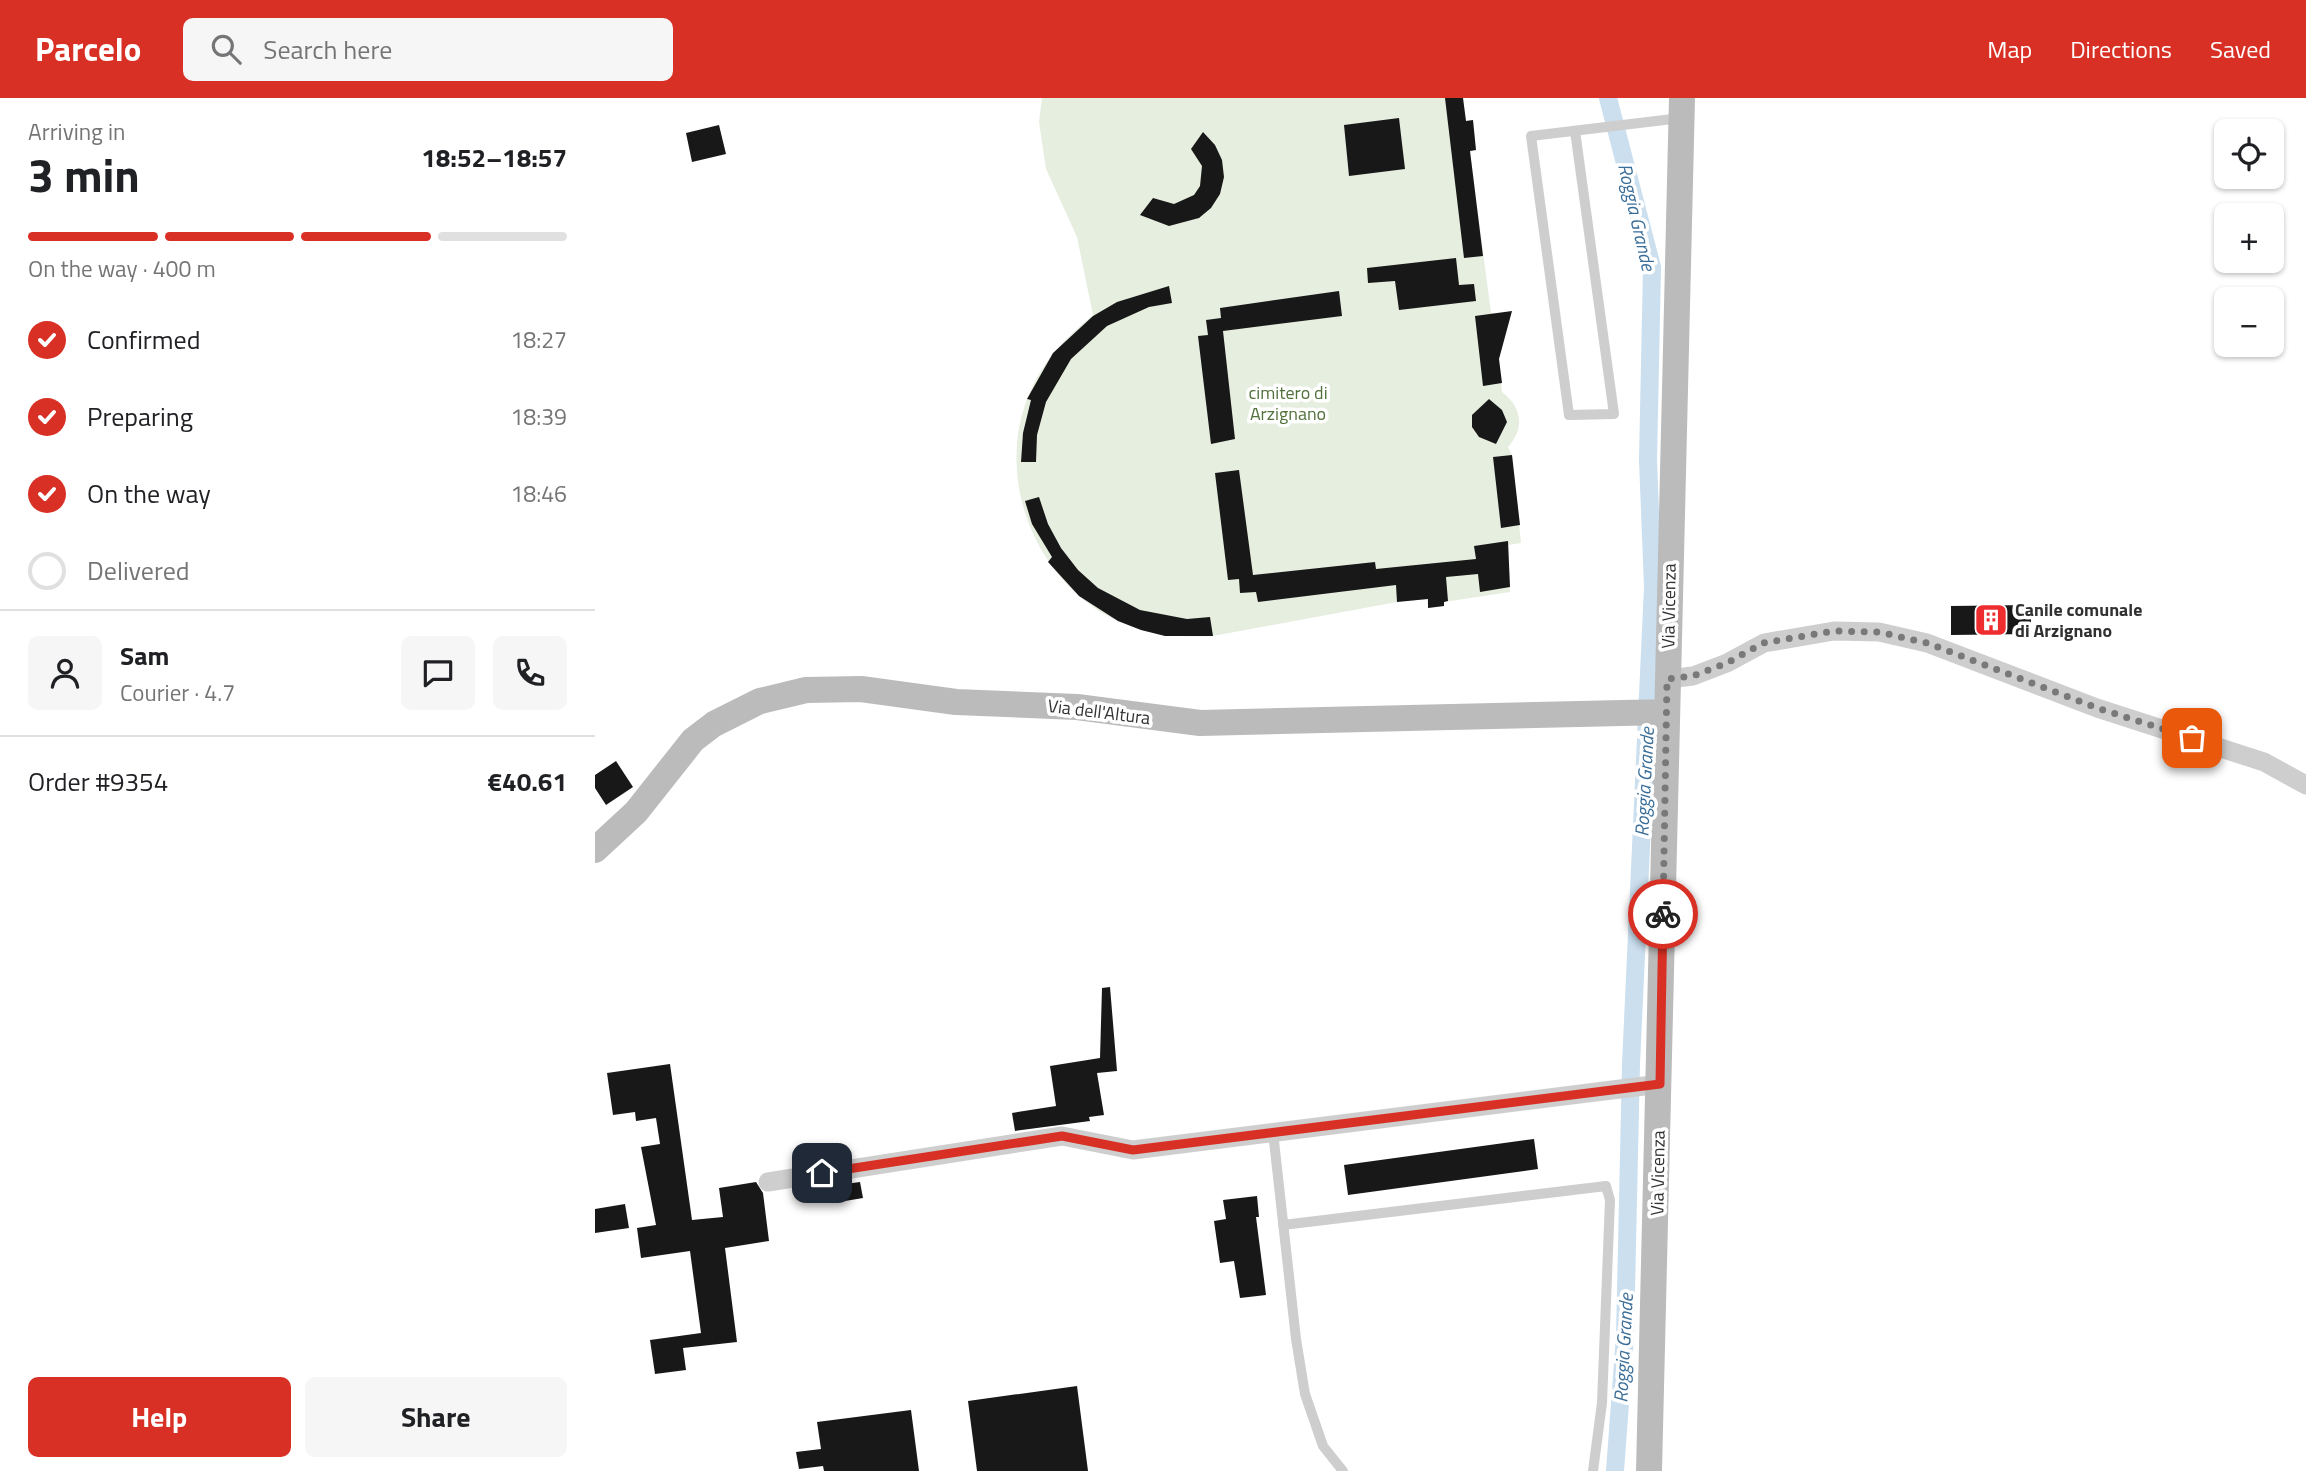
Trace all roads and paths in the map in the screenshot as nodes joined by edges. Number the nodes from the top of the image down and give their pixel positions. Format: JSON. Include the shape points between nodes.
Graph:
{"nodes":[{"id":1,"x":1684,"y":105,"type":"edge"},
{"id":2,"x":1575,"y":131,"type":"junction"},
{"id":3,"x":1667,"y":679,"type":"junction"},
{"id":4,"x":1667,"y":712,"type":"junction"},
{"id":5,"x":2306,"y":785,"type":"edge"},
{"id":6,"x":595,"y":850,"type":"edge"},
{"id":7,"x":1659,"y":1084,"type":"junction"},
{"id":8,"x":1273,"y":1132,"type":"junction"},
{"id":9,"x":768,"y":1182,"type":"dead end"},
{"id":10,"x":1283,"y":1225,"type":"junction"},
{"id":11,"x":1343,"y":1471,"type":"edge"},
{"id":12,"x":1593,"y":1471,"type":"edge"},
{"id":13,"x":1649,"y":1471,"type":"edge"}],
"edges":[{"from":1,"to":2,"type":"lane","via":[[1624,125]]},
{"from":1,"to":3,"type":"main road","name":"Via Vicenza"},
{"from":2,"to":2,"type":"lane","via":[[1531,136],[1569,415],[1614,414]]},
{"from":3,"to":4,"type":"main road","name":"Via Vicenza"},
{"from":3,"to":5,"type":"street","via":[[1693,676],[1763,643],[1834,631],[1879,632],[1927,643],[2097,708],[2264,762]]},
{"from":4,"to":6,"type":"main road","name":"Via dell'Altura","via":[[1200,723],[1077,707],[956,702],[861,688],[806,690],[760,701],[714,724],[693,740],[636,812]]},
{"from":4,"to":7,"type":"main road","name":"Via Vicenza"},
{"from":7,"to":8,"type":"street"},
{"from":7,"to":13,"type":"main road","name":"Via Vicenza"},
{"from":8,"to":9,"type":"street","via":[[1133,1150],[1062,1136]]},
{"from":8,"to":10,"type":"lane"},
{"from":10,"to":11,"type":"lane","via":[[1305,1394],[1323,1446]]},
{"from":10,"to":12,"type":"lane","via":[[1606,1186],[1602,1403]]}]}
